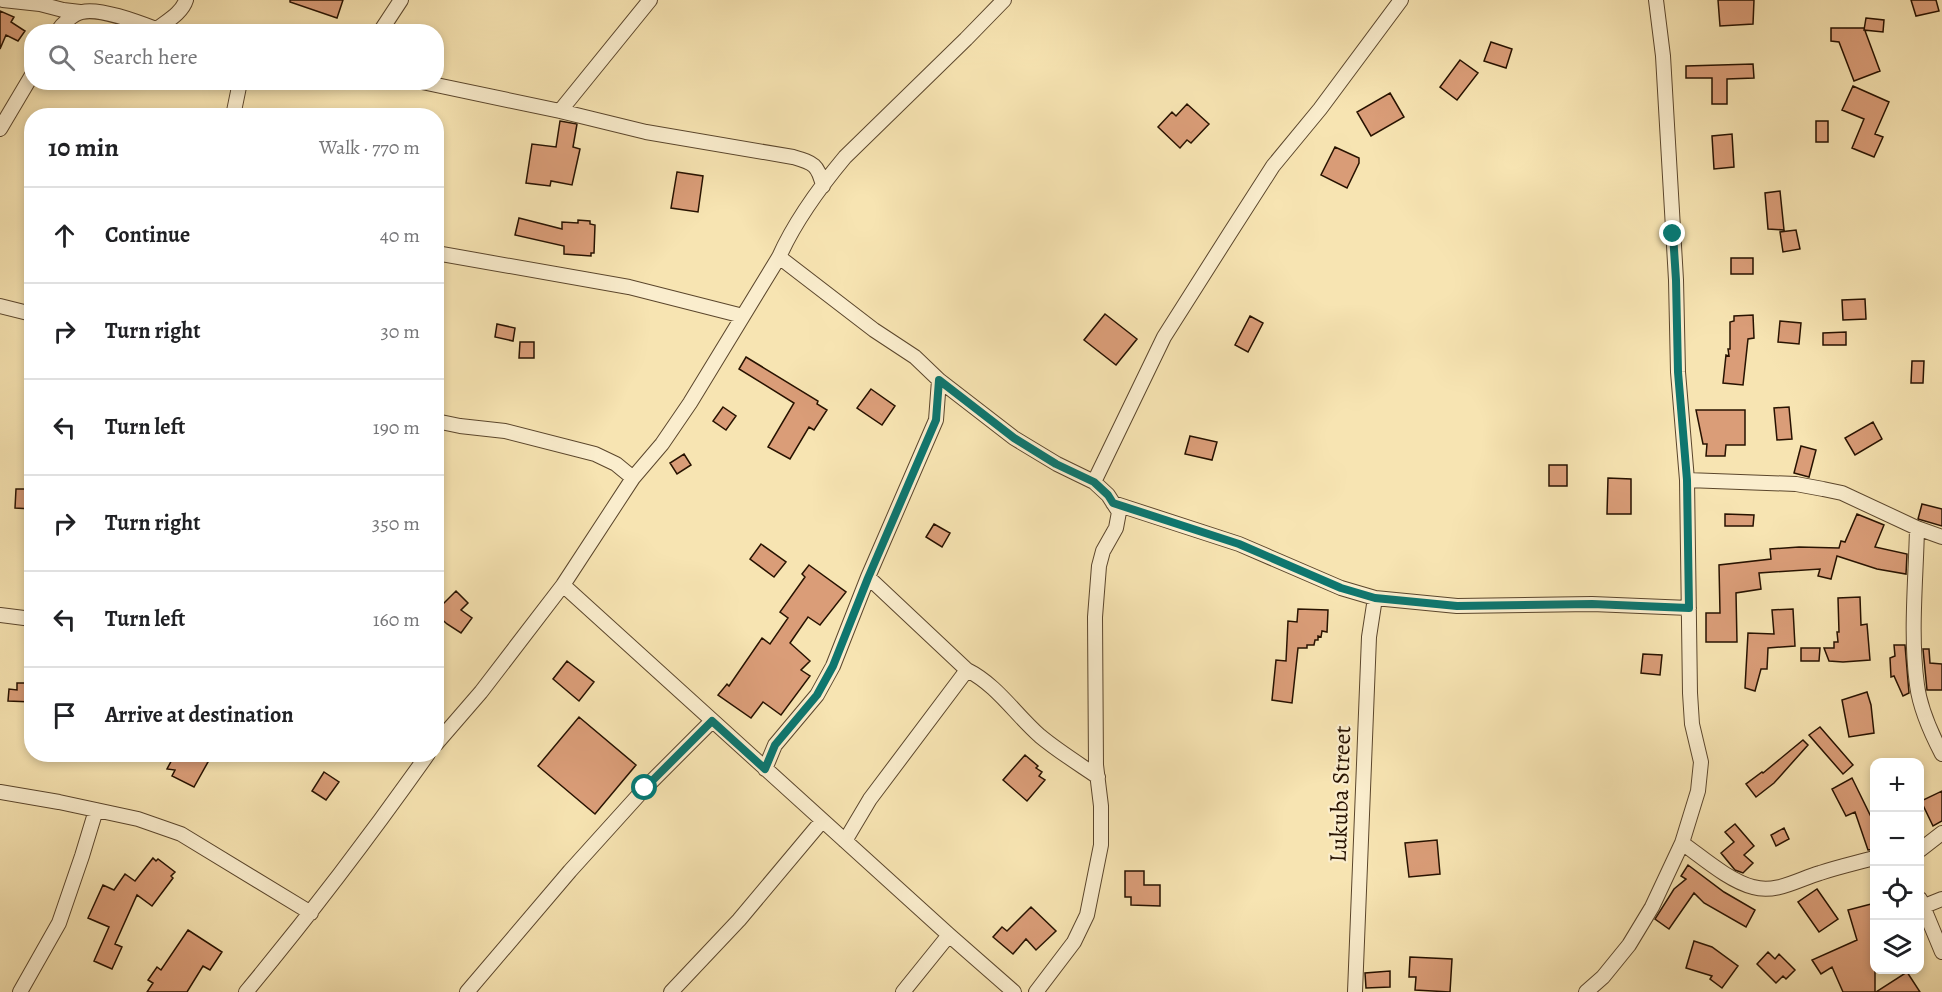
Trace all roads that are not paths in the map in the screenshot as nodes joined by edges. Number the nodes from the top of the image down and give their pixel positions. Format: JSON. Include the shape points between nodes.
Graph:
{"nodes":[{"id":1,"x":3,"y":0,"type":"edge"},
{"id":2,"x":186,"y":0,"type":"edge"},
{"id":3,"x":401,"y":0,"type":"edge"},
{"id":4,"x":650,"y":0,"type":"edge"},
{"id":5,"x":1401,"y":0,"type":"edge"},
{"id":6,"x":1656,"y":0,"type":"edge"},
{"id":7,"x":997,"y":3,"type":"edge"},
{"id":8,"x":80,"y":12,"type":"junction"},
{"id":9,"x":66,"y":24,"type":"edge"},
{"id":10,"x":141,"y":24,"type":"edge"},
{"id":11,"x":166,"y":24,"type":"edge"},
{"id":12,"x":385,"y":24,"type":"edge"},
{"id":13,"x":444,"y":87,"type":"edge"},
{"id":14,"x":24,"y":88,"type":"edge"},
{"id":15,"x":238,"y":90,"type":"edge"},
{"id":16,"x":235,"y":108,"type":"edge"},
{"id":17,"x":560,"y":111,"type":"junction"},
{"id":18,"x":0,"y":129,"type":"edge"},
{"id":19,"x":845,"y":157,"type":"junction"},
{"id":20,"x":810,"y":162,"type":"junction"},
{"id":21,"x":822,"y":186,"type":"junction"},
{"id":22,"x":444,"y":254,"type":"edge"},
{"id":23,"x":779,"y":257,"type":"junction"},
{"id":24,"x":0,"y":306,"type":"edge"},
{"id":25,"x":24,"y":312,"type":"edge"},
{"id":26,"x":744,"y":316,"type":"junction"},
{"id":27,"x":939,"y":380,"type":"junction"},
{"id":28,"x":444,"y":423,"type":"edge"},
{"id":29,"x":616,"y":464,"type":"junction"},
{"id":30,"x":646,"y":464,"type":"junction"},
{"id":31,"x":633,"y":478,"type":"junction"},
{"id":32,"x":1687,"y":480,"type":"junction"},
{"id":33,"x":1094,"y":482,"type":"junction"},
{"id":34,"x":1113,"y":503,"type":"junction"},
{"id":35,"x":1917,"y":528,"type":"junction"},
{"id":36,"x":1942,"y":537,"type":"edge"},
{"id":37,"x":868,"y":578,"type":"junction"},
{"id":38,"x":563,"y":585,"type":"junction"},
{"id":39,"x":1375,"y":598,"type":"junction"},
{"id":40,"x":1689,"y":608,"type":"junction"},
{"id":41,"x":0,"y":615,"type":"edge"},
{"id":42,"x":24,"y":618,"type":"edge"},
{"id":43,"x":967,"y":670,"type":"junction"},
{"id":44,"x":712,"y":721,"type":"junction"},
{"id":45,"x":444,"y":735,"type":"edge"},
{"id":46,"x":1942,"y":753,"type":"edge"},
{"id":47,"x":422,"y":762,"type":"edge"},
{"id":48,"x":765,"y":769,"type":"junction"},
{"id":49,"x":1098,"y":777,"type":"junction"},
{"id":50,"x":0,"y":792,"type":"edge"},
{"id":51,"x":96,"y":810,"type":"junction"},
{"id":52,"x":822,"y":820,"type":"junction"},
{"id":53,"x":1942,"y":833,"type":"edge"},
{"id":54,"x":844,"y":841,"type":"junction"},
{"id":55,"x":1682,"y":843,"type":"junction"},
{"id":56,"x":1924,"y":847,"type":"edge"},
{"id":57,"x":1870,"y":859,"type":"edge"},
{"id":58,"x":1942,"y":899,"type":"edge"},
{"id":59,"x":1924,"y":902,"type":"edge"},
{"id":60,"x":1924,"y":910,"type":"edge"},
{"id":61,"x":311,"y":913,"type":"junction"},
{"id":62,"x":949,"y":935,"type":"junction"},
{"id":63,"x":1942,"y":951,"type":"edge"},
{"id":64,"x":472,"y":987,"type":"edge"},
{"id":65,"x":20,"y":992,"type":"edge"},
{"id":66,"x":246,"y":992,"type":"edge"},
{"id":67,"x":488,"y":992,"type":"edge"},
{"id":68,"x":671,"y":992,"type":"edge"},
{"id":69,"x":903,"y":992,"type":"edge"},
{"id":70,"x":1014,"y":992,"type":"edge"},
{"id":71,"x":1036,"y":992,"type":"edge"},
{"id":72,"x":1355,"y":992,"type":"edge"},
{"id":73,"x":1587,"y":992,"type":"edge"}],
"edges":[{"from":1,"to":8,"type":"street"},
{"from":2,"to":11,"type":"street"},
{"from":3,"to":12,"type":"street"},
{"from":4,"to":17,"type":"street"},
{"from":5,"to":33,"type":"street","via":[[1273,166],[1230,232],[1164,338]]},
{"from":6,"to":32,"type":"street","via":[[1663,56],[1677,362]]},
{"from":7,"to":19,"type":"street","via":[[966,39]]},
{"from":8,"to":9,"type":"street"},
{"from":8,"to":10,"type":"street"},
{"from":13,"to":17,"type":"street"},
{"from":14,"to":18,"type":"street"},
{"from":15,"to":16,"type":"street"},
{"from":17,"to":20,"type":"street","via":[[646,132]]},
{"from":19,"to":20,"type":"street"},
{"from":19,"to":21,"type":"street"},
{"from":20,"to":21,"type":"street","via":[[818,168]]},
{"from":21,"to":23,"type":"street"},
{"from":22,"to":26,"type":"street","via":[[629,287]]},
{"from":23,"to":26,"type":"street"},
{"from":23,"to":27,"type":"street","via":[[915,357]]},
{"from":24,"to":25,"type":"street"},
{"from":26,"to":30,"type":"street","via":[[690,403]]},
{"from":27,"to":33,"type":"street","via":[[1014,438]]},
{"from":27,"to":37,"type":"street","via":[[936,420]]},
{"from":28,"to":29,"type":"street","via":[[505,431],[595,454]]},
{"from":29,"to":30,"type":"street"},
{"from":29,"to":31,"type":"street"},
{"from":30,"to":31,"type":"street"},
{"from":31,"to":38,"type":"street"},
{"from":32,"to":35,"type":"street","via":[[1796,484],[1823,489],[1842,493]]},
{"from":32,"to":40,"type":"street"},
{"from":33,"to":34,"type":"street"},
{"from":34,"to":39,"type":"street","via":[[1239,544],[1341,588]]},
{"from":34,"to":49,"type":"street","via":[[1119,512],[1099,566],[1095,616]]},
{"from":35,"to":36,"type":"street"},
{"from":35,"to":46,"type":"street","via":[[1917,685]]},
{"from":37,"to":43,"type":"street"},
{"from":37,"to":48,"type":"street","via":[[833,666],[817,695],[775,745]]},
{"from":38,"to":44,"type":"street"},
{"from":38,"to":45,"type":"street"},
{"from":39,"to":40,"type":"street","via":[[1457,606],[1592,604]]},
{"from":39,"to":72,"type":"street","name":"Lukuba Street","via":[[1368,637]]},
{"from":40,"to":55,"type":"street","via":[[1692,724],[1701,762],[1698,791]]},
{"from":41,"to":42,"type":"street"},
{"from":43,"to":49,"type":"street","via":[[990,684],[1042,737]]},
{"from":43,"to":54,"type":"street","via":[[870,799]]},
{"from":44,"to":48,"type":"street"},
{"from":44,"to":64,"type":"street","via":[[622,813]]},
{"from":47,"to":61,"type":"street"},
{"from":48,"to":52,"type":"street"},
{"from":49,"to":71,"type":"street","via":[[1101,845],[1087,915],[1074,942]]},
{"from":50,"to":51,"type":"street"},
{"from":51,"to":61,"type":"street","via":[[181,834]]},
{"from":51,"to":65,"type":"street","via":[[59,923]]},
{"from":52,"to":54,"type":"street"},
{"from":52,"to":68,"type":"street","via":[[739,920]]},
{"from":53,"to":56,"type":"street"},
{"from":54,"to":62,"type":"street"},
{"from":55,"to":57,"type":"street","via":[[1731,877],[1767,889]]},
{"from":55,"to":73,"type":"street","via":[[1629,945]]},
{"from":58,"to":59,"type":"street"},
{"from":60,"to":63,"type":"street"},
{"from":61,"to":66,"type":"street"},
{"from":62,"to":69,"type":"street"},
{"from":62,"to":70,"type":"street"},
{"from":64,"to":67,"type":"street"}]}
